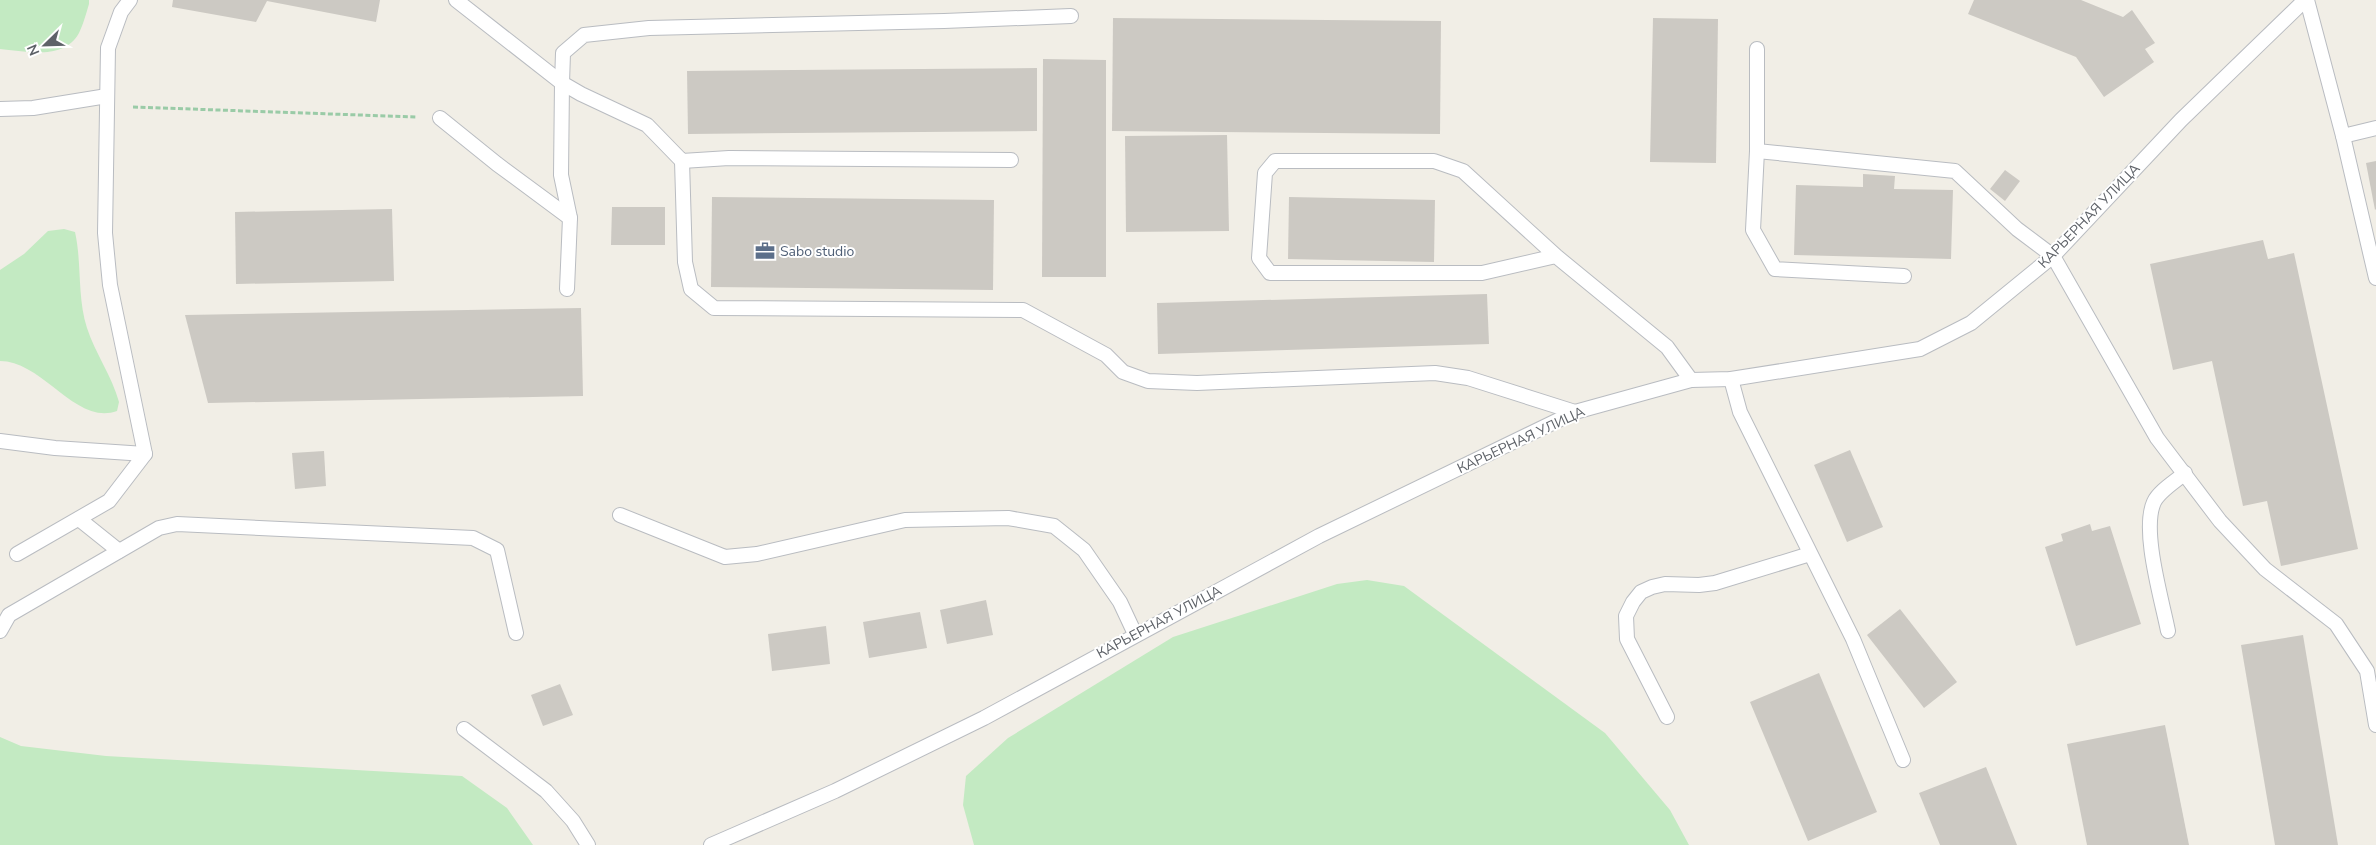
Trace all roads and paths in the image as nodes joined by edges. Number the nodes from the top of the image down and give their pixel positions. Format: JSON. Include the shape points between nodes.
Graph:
{"nodes":[{"id":1,"x":130,"y":0,"type":"edge"},
{"id":2,"x":456,"y":0,"type":"edge"},
{"id":3,"x":2306,"y":0,"type":"edge"},
{"id":4,"x":1071,"y":16,"type":"dead end"},
{"id":5,"x":1758,"y":49,"type":"dead end"},
{"id":6,"x":562,"y":82,"type":"junction"},
{"id":7,"x":107,"y":101,"type":"junction"},
{"id":8,"x":0,"y":108,"type":"edge"},
{"id":9,"x":440,"y":118,"type":"joint"},
{"id":10,"x":2376,"y":128,"type":"edge"},
{"id":11,"x":2343,"y":136,"type":"junction"},
{"id":12,"x":1757,"y":151,"type":"junction"},
{"id":13,"x":682,"y":160,"type":"junction"},
{"id":14,"x":1011,"y":160,"type":"dead end"},
{"id":15,"x":570,"y":218,"type":"junction"},
{"id":16,"x":1556,"y":256,"type":"junction"},
{"id":17,"x":2053,"y":256,"type":"junction"},
{"id":18,"x":1904,"y":276,"type":"dead end"},
{"id":19,"x":2376,"y":278,"type":"edge"},
{"id":20,"x":567,"y":289,"type":"dead end"},
{"id":21,"x":1731,"y":379,"type":"junction"},
{"id":22,"x":1691,"y":380,"type":"junction"},
{"id":23,"x":1575,"y":412,"type":"junction"},
{"id":24,"x":0,"y":441,"type":"edge"},
{"id":25,"x":144,"y":454,"type":"junction"},
{"id":26,"x":2185,"y":473,"type":"junction"},
{"id":27,"x":620,"y":514,"type":"dead end"},
{"id":28,"x":79,"y":518,"type":"junction"},
{"id":29,"x":118,"y":551,"type":"junction"},
{"id":30,"x":17,"y":554,"type":"dead end"},
{"id":31,"x":1810,"y":554,"type":"junction"},
{"id":32,"x":2168,"y":631,"type":"dead end"},
{"id":33,"x":0,"y":632,"type":"edge"},
{"id":34,"x":516,"y":633,"type":"dead end"},
{"id":35,"x":1135,"y":634,"type":"junction"},
{"id":36,"x":1667,"y":717,"type":"dead end"},
{"id":37,"x":2376,"y":725,"type":"edge"},
{"id":38,"x":464,"y":729,"type":"dead end"},
{"id":39,"x":1903,"y":760,"type":"dead end"},
{"id":40,"x":588,"y":845,"type":"edge"},
{"id":41,"x":712,"y":845,"type":"edge"}],
"edges":[{"from":1,"to":7,"type":"lane","via":[[121,12],[108,48]]},
{"from":2,"to":6,"type":"lane"},
{"from":3,"to":11,"type":"lane"},
{"from":3,"to":17,"type":"lane","name":"КАРЬЕРНАЯ УЛИЦА","via":[[2181,120]]},
{"from":4,"to":6,"type":"lane","via":[[648,28],[584,35],[563,53]]},
{"from":5,"to":12,"type":"lane"},
{"from":6,"to":13,"type":"lane","via":[[647,125]]},
{"from":6,"to":15,"type":"lane","via":[[561,175]]},
{"from":7,"to":8,"type":"lane"},
{"from":7,"to":9,"type":"path"},
{"from":7,"to":25,"type":"lane","via":[[104,233],[110,285]]},
{"from":9,"to":15,"type":"lane"},
{"from":10,"to":11,"type":"lane"},
{"from":11,"to":19,"type":"lane"},
{"from":12,"to":17,"type":"lane","via":[[1955,171],[2017,230]]},
{"from":12,"to":18,"type":"lane","via":[[1753,230],[1775,269]]},
{"from":13,"to":14,"type":"lane"},
{"from":13,"to":23,"type":"lane","via":[[685,262],[691,289],[714,308],[1023,310],[1106,355],[1123,372],[1148,381],[1197,383],[1435,374],[1468,378]]},
{"from":15,"to":20,"type":"lane"},
{"from":16,"to":16,"type":"lane","via":[[1463,171],[1434,161],[1275,161],[1265,173],[1258,258],[1270,272],[1482,273]]},
{"from":16,"to":22,"type":"lane","via":[[1667,348]]},
{"from":17,"to":21,"type":"lane","name":"КАРЬЕРНАЯ УЛИЦА","via":[[1971,324],[1920,349]]},
{"from":17,"to":26,"type":"lane","via":[[2157,438]]},
{"from":21,"to":22,"type":"lane","name":"КАРЬЕРНАЯ УЛИЦА"},
{"from":21,"to":31,"type":"lane","via":[[1740,412]]},
{"from":22,"to":23,"type":"lane","name":"КАРЬЕРНАЯ УЛИЦА"},
{"from":23,"to":35,"type":"lane","name":"КАРЬЕРНАЯ УЛИЦА","via":[[1319,536]]},
{"from":24,"to":25,"type":"lane"},
{"from":25,"to":28,"type":"lane","via":[[109,501]]},
{"from":26,"to":32,"type":"lane","via":[[2155,500],[2149,518]]},
{"from":26,"to":37,"type":"lane","via":[[2220,521],[2265,569],[2336,624],[2367,671]]},
{"from":27,"to":35,"type":"lane","via":[[725,556],[757,554],[905,520],[1008,518],[1054,526],[1084,550],[1120,602]]},
{"from":28,"to":29,"type":"lane"},
{"from":28,"to":30,"type":"lane"},
{"from":29,"to":33,"type":"lane","via":[[9,615]]},
{"from":29,"to":34,"type":"lane","via":[[159,528],[177,524],[473,538],[497,550]]},
{"from":31,"to":36,"type":"lane","via":[[1715,583],[1699,586],[1665,584],[1641,592],[1632,602],[1626,616],[1626,639]]},
{"from":31,"to":39,"type":"lane","via":[[1853,639]]},
{"from":35,"to":41,"type":"lane","name":"КАРЬЕРНАЯ УЛИЦА","via":[[984,718],[835,791]]},
{"from":38,"to":40,"type":"lane","via":[[546,790],[573,821]]}]}
